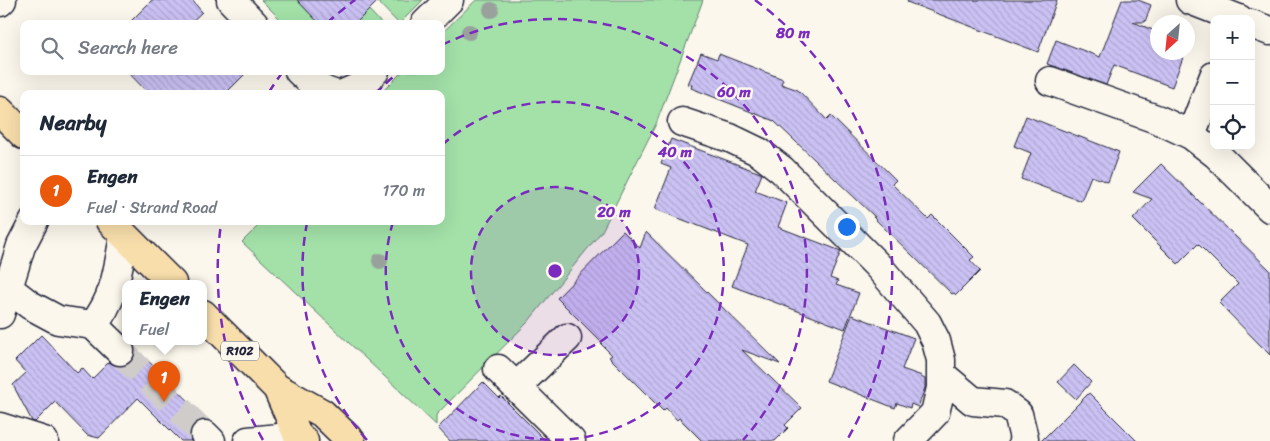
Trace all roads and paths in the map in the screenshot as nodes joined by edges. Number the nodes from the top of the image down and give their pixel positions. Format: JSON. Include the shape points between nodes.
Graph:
{"nodes":[{"id":1,"x":231,"y":0,"type":"edge"},
{"id":2,"x":449,"y":0,"type":"edge"},
{"id":3,"x":1190,"y":0,"type":"edge"},
{"id":4,"x":1228,"y":15,"type":"edge"},
{"id":5,"x":250,"y":20,"type":"edge"},
{"id":6,"x":429,"y":20,"type":"edge"},
{"id":7,"x":1255,"y":25,"type":"edge"},
{"id":8,"x":1270,"y":31,"type":"edge"},
{"id":9,"x":304,"y":75,"type":"edge"},
{"id":10,"x":371,"y":75,"type":"edge"},
{"id":11,"x":1050,"y":81,"type":"dead end"},
{"id":12,"x":1210,"y":86,"type":"edge"},
{"id":13,"x":324,"y":90,"type":"edge"},
{"id":14,"x":353,"y":90,"type":"edge"},
{"id":15,"x":0,"y":111,"type":"edge"},
{"id":16,"x":682,"y":122,"type":"dead end"},
{"id":17,"x":20,"y":131,"type":"edge"},
{"id":18,"x":1191,"y":135,"type":"junction"},
{"id":19,"x":1270,"y":208,"type":"edge"},
{"id":20,"x":32,"y":225,"type":"edge"},
{"id":21,"x":117,"y":229,"type":"edge"},
{"id":22,"x":169,"y":280,"type":"edge"},
{"id":23,"x":8,"y":288,"type":"junction"},
{"id":24,"x":0,"y":314,"type":"edge"},
{"id":25,"x":207,"y":318,"type":"edge"},
{"id":26,"x":93,"y":325,"type":"junction"},
{"id":27,"x":567,"y":338,"type":"dead end"},
{"id":28,"x":120,"y":350,"type":"tunnel mouth"},
{"id":29,"x":942,"y":375,"type":"junction"},
{"id":30,"x":277,"y":388,"type":"junction"},
{"id":31,"x":0,"y":426,"type":"edge"},
{"id":32,"x":301,"y":438,"type":"edge"},
{"id":33,"x":44,"y":441,"type":"edge"},
{"id":34,"x":248,"y":441,"type":"edge"},
{"id":35,"x":351,"y":441,"type":"edge"},
{"id":36,"x":572,"y":441,"type":"edge"},
{"id":37,"x":908,"y":441,"type":"edge"},
{"id":38,"x":1023,"y":441,"type":"edge"}],
"edges":[{"from":1,"to":5,"type":"street"},
{"from":2,"to":6,"type":"street"},
{"from":3,"to":4,"type":"street"},
{"from":7,"to":8,"type":"street"},
{"from":9,"to":13,"type":"street"},
{"from":10,"to":14,"type":"street"},
{"from":11,"to":18,"type":"street","via":[[1159,120]]},
{"from":12,"to":18,"type":"street"},
{"from":15,"to":17,"type":"main road"},
{"from":16,"to":29,"type":"street","via":[[730,138],[759,152],[782,170],[877,265],[927,323],[936,341]]},
{"from":18,"to":19,"type":"street"},
{"from":20,"to":23,"type":"street","via":[[21,246]]},
{"from":21,"to":22,"type":"main road"},
{"from":21,"to":26,"type":"street","via":[[110,296],[103,313]]},
{"from":23,"to":24,"type":"street"},
{"from":23,"to":26,"type":"street","via":[[58,320]]},
{"from":25,"to":30,"type":"main road","number":"R102"},
{"from":26,"to":28,"type":"street"},
{"from":27,"to":36,"type":"street","via":[[507,378]]},
{"from":29,"to":37,"type":"street","via":[[935,413]]},
{"from":29,"to":38,"type":"street","via":[[973,401],[1005,404],[1018,414]]},
{"from":30,"to":32,"type":"main road","number":"R102"},
{"from":30,"to":35,"type":"main road","number":"R102","via":[[322,413]]},
{"from":31,"to":33,"type":"street"},
{"from":32,"to":34,"type":"street"}]}
